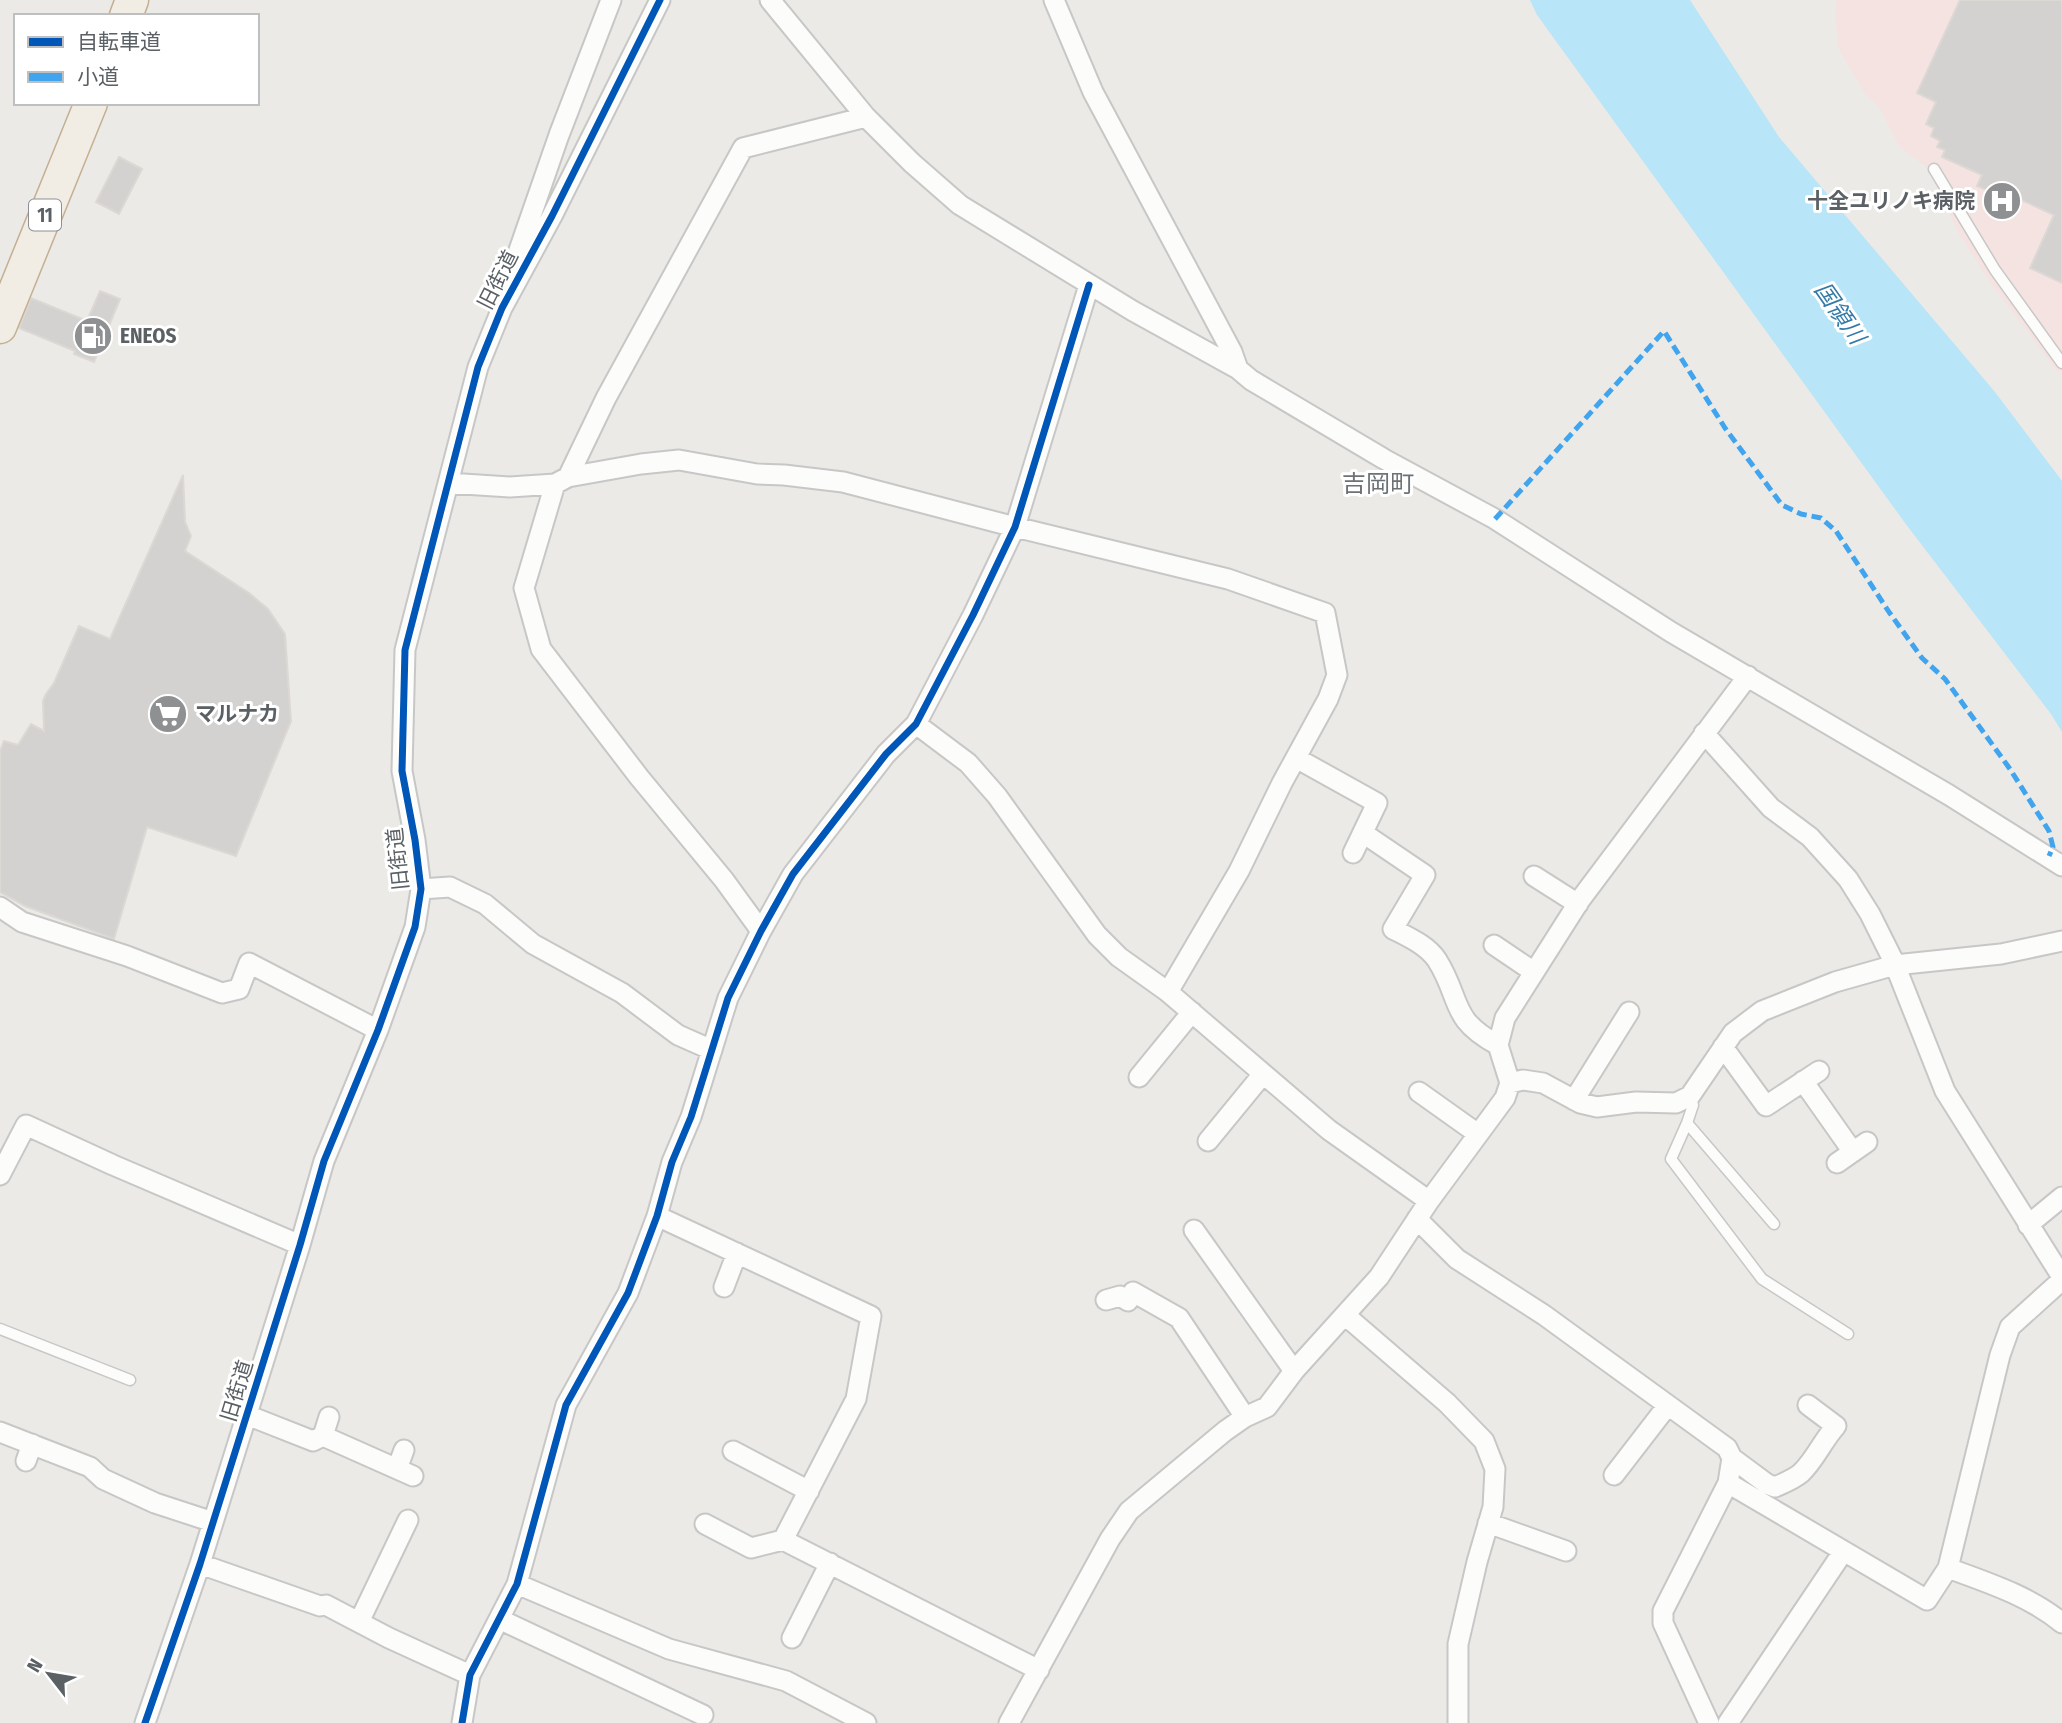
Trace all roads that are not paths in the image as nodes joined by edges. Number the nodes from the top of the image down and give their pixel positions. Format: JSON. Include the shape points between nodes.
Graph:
{"nodes":[{"id":1,"x":611,"y":0,"type":"edge"},
{"id":2,"x":660,"y":0,"type":"edge"},
{"id":3,"x":771,"y":0,"type":"edge"},
{"id":4,"x":1054,"y":0,"type":"edge"},
{"id":5,"x":89,"y":105,"type":"edge"},
{"id":6,"x":866,"y":117,"type":"junction"},
{"id":7,"x":1934,"y":169,"type":"dead end"},
{"id":8,"x":524,"y":265,"type":"junction"},
{"id":9,"x":1089,"y":285,"type":"junction"},
{"id":10,"x":0,"y":327,"type":"edge"},
{"id":11,"x":2062,"y":363,"type":"edge"},
{"id":12,"x":1238,"y":369,"type":"junction"},
{"id":13,"x":561,"y":480,"type":"junction"},
{"id":14,"x":448,"y":483,"type":"junction"},
{"id":15,"x":1015,"y":527,"type":"junction"},
{"id":16,"x":1748,"y":676,"type":"junction"},
{"id":17,"x":916,"y":724,"type":"junction"},
{"id":18,"x":1704,"y":733,"type":"junction"},
{"id":19,"x":1296,"y":758,"type":"junction"},
{"id":20,"x":1363,"y":833,"type":"junction"},
{"id":21,"x":1353,"y":853,"type":"dead end"},
{"id":22,"x":2062,"y":866,"type":"edge"},
{"id":23,"x":1534,"y":876,"type":"dead end"},
{"id":24,"x":421,"y":889,"type":"junction"},
{"id":25,"x":1578,"y":904,"type":"junction"},
{"id":26,"x":0,"y":907,"type":"edge"},
{"id":27,"x":761,"y":931,"type":"junction"},
{"id":28,"x":2062,"y":941,"type":"edge"},
{"id":29,"x":1494,"y":946,"type":"dead end"},
{"id":30,"x":1895,"y":965,"type":"junction"},
{"id":31,"x":1534,"y":972,"type":"junction"},
{"id":32,"x":1168,"y":992,"type":"junction"},
{"id":33,"x":1192,"y":1012,"type":"junction"},
{"id":34,"x":1629,"y":1012,"type":"dead end"},
{"id":35,"x":378,"y":1030,"type":"junction"},
{"id":36,"x":1499,"y":1045,"type":"junction"},
{"id":37,"x":1723,"y":1047,"type":"junction"},
{"id":38,"x":712,"y":1050,"type":"junction"},
{"id":39,"x":1263,"y":1074,"type":"junction"},
{"id":40,"x":1139,"y":1077,"type":"dead end"},
{"id":41,"x":1510,"y":1083,"type":"junction"},
{"id":42,"x":1419,"y":1092,"type":"dead end"},
{"id":43,"x":1690,"y":1096,"type":"junction"},
{"id":44,"x":1574,"y":1100,"type":"junction"},
{"id":45,"x":1687,"y":1123,"type":"junction"},
{"id":46,"x":1478,"y":1134,"type":"junction"},
{"id":47,"x":1208,"y":1142,"type":"dead end"},
{"id":48,"x":1852,"y":1152,"type":"dead end"},
{"id":49,"x":2,"y":1168,"type":"edge"},
{"id":50,"x":2062,"y":1197,"type":"edge"},
{"id":51,"x":1429,"y":1201,"type":"junction"},
{"id":52,"x":657,"y":1216,"type":"junction"},
{"id":53,"x":1417,"y":1219,"type":"junction"},
{"id":54,"x":1774,"y":1224,"type":"dead end"},
{"id":55,"x":2028,"y":1225,"type":"junction"},
{"id":56,"x":1194,"y":1230,"type":"dead end"},
{"id":57,"x":300,"y":1245,"type":"junction"},
{"id":58,"x":737,"y":1253,"type":"junction"},
{"id":59,"x":2062,"y":1279,"type":"edge"},
{"id":60,"x":724,"y":1287,"type":"dead end"},
{"id":61,"x":1106,"y":1300,"type":"dead end"},
{"id":62,"x":1346,"y":1315,"type":"junction"},
{"id":63,"x":0,"y":1329,"type":"edge"},
{"id":64,"x":1848,"y":1334,"type":"dead end"},
{"id":65,"x":1294,"y":1371,"type":"junction"},
{"id":66,"x":130,"y":1380,"type":"dead end"},
{"id":67,"x":1668,"y":1405,"type":"junction"},
{"id":68,"x":1808,"y":1405,"type":"dead end"},
{"id":69,"x":247,"y":1415,"type":"junction"},
{"id":70,"x":1245,"y":1417,"type":"junction"},
{"id":71,"x":0,"y":1432,"type":"edge"},
{"id":72,"x":404,"y":1450,"type":"dead end"},
{"id":73,"x":733,"y":1451,"type":"dead end"},
{"id":74,"x":1732,"y":1458,"type":"junction"},
{"id":75,"x":1614,"y":1475,"type":"dead end"},
{"id":76,"x":1728,"y":1483,"type":"junction"},
{"id":77,"x":808,"y":1491,"type":"junction"},
{"id":78,"x":1489,"y":1518,"type":"junction"},
{"id":79,"x":408,"y":1520,"type":"dead end"},
{"id":80,"x":213,"y":1522,"type":"junction"},
{"id":81,"x":705,"y":1524,"type":"dead end"},
{"id":82,"x":783,"y":1540,"type":"junction"},
{"id":83,"x":1568,"y":1545,"type":"dead end"},
{"id":84,"x":1843,"y":1552,"type":"junction"},
{"id":85,"x":830,"y":1563,"type":"junction"},
{"id":86,"x":200,"y":1564,"type":"junction"},
{"id":87,"x":1948,"y":1568,"type":"junction"},
{"id":88,"x":517,"y":1584,"type":"junction"},
{"id":89,"x":499,"y":1619,"type":"junction"},
{"id":90,"x":359,"y":1622,"type":"junction"},
{"id":91,"x":2062,"y":1623,"type":"edge"},
{"id":92,"x":792,"y":1638,"type":"dead end"},
{"id":93,"x":1039,"y":1670,"type":"junction"},
{"id":94,"x":470,"y":1675,"type":"junction"},
{"id":95,"x":703,"y":1715,"type":"dead end"},
{"id":96,"x":145,"y":1723,"type":"edge"},
{"id":97,"x":462,"y":1723,"type":"edge"},
{"id":98,"x":866,"y":1723,"type":"edge"},
{"id":99,"x":1009,"y":1723,"type":"edge"},
{"id":100,"x":1458,"y":1723,"type":"edge"},
{"id":101,"x":1709,"y":1723,"type":"edge"},
{"id":102,"x":1728,"y":1723,"type":"edge"}],
"edges":[{"from":1,"to":8,"type":"street","via":[[518,253]]},
{"from":2,"to":8,"type":"street","name":"旧街道"},
{"from":3,"to":6,"type":"street"},
{"from":4,"to":12,"type":"street","via":[[1093,92]]},
{"from":5,"to":10,"type":"highway","number":"11"},
{"from":6,"to":9,"type":"street","via":[[960,205]]},
{"from":6,"to":13,"type":"street","via":[[743,148]]},
{"from":7,"to":11,"type":"lane","via":[[1995,270]]},
{"from":8,"to":14,"type":"street","name":"旧街道","via":[[478,367]]},
{"from":9,"to":12,"type":"street"},
{"from":9,"to":15,"type":"street"},
{"from":12,"to":16,"type":"street","via":[[1384,459],[1495,519]]},
{"from":13,"to":14,"type":"street","via":[[510,487]]},
{"from":13,"to":15,"type":"street","via":[[679,460],[757,474],[843,482]]},
{"from":13,"to":27,"type":"street","via":[[524,587],[541,649]]},
{"from":14,"to":24,"type":"street","name":"旧街道","via":[[405,650],[402,771]]},
{"from":15,"to":17,"type":"street"},
{"from":15,"to":19,"type":"street","via":[[1228,579],[1325,613],[1337,675]]},
{"from":16,"to":18,"type":"street"},
{"from":16,"to":22,"type":"street"},
{"from":17,"to":27,"type":"street","via":[[886,754],[793,874]]},
{"from":17,"to":32,"type":"street","via":[[968,763],[997,796],[1097,936]]},
{"from":18,"to":25,"type":"street"},
{"from":18,"to":30,"type":"street","via":[[1772,808],[1810,837],[1848,879]]},
{"from":19,"to":20,"type":"street","via":[[1377,803]]},
{"from":19,"to":32,"type":"street","via":[[1240,871]]},
{"from":20,"to":21,"type":"street"},
{"from":20,"to":36,"type":"street","via":[[1425,875],[1393,929],[1436,959],[1461,1016],[1478,1034]]},
{"from":23,"to":25,"type":"street"},
{"from":24,"to":35,"type":"street","name":"旧街道","via":[[415,927]]},
{"from":24,"to":38,"type":"street","via":[[450,887],[485,904],[533,944],[622,993],[678,1035]]},
{"from":25,"to":31,"type":"street"},
{"from":26,"to":35,"type":"street","via":[[22,922],[222,993],[239,989],[249,964]]},
{"from":27,"to":38,"type":"street","via":[[728,998]]},
{"from":28,"to":30,"type":"street","via":[[2001,954]]},
{"from":29,"to":31,"type":"street"},
{"from":30,"to":37,"type":"street","via":[[1835,982],[1762,1011],[1733,1033]]},
{"from":30,"to":55,"type":"street","via":[[1945,1091]]},
{"from":31,"to":36,"type":"street","via":[[1505,1018]]},
{"from":32,"to":33,"type":"street"},
{"from":33,"to":39,"type":"street"},
{"from":33,"to":40,"type":"street"},
{"from":34,"to":44,"type":"street"},
{"from":35,"to":57,"type":"street","name":"旧街道","via":[[324,1161]]},
{"from":36,"to":41,"type":"street"},
{"from":37,"to":43,"type":"street"},
{"from":37,"to":48,"type":"street","via":[[1766,1106],[1811,1076]]},
{"from":38,"to":52,"type":"street","via":[[671,1162]]},
{"from":39,"to":47,"type":"street"},
{"from":39,"to":51,"type":"street","via":[[1329,1130]]},
{"from":41,"to":44,"type":"street","via":[[1542,1083]]},
{"from":41,"to":46,"type":"street","via":[[1505,1098]]},
{"from":42,"to":46,"type":"street"},
{"from":43,"to":44,"type":"street","via":[[1676,1103],[1597,1107]]},
{"from":43,"to":45,"type":"lane","via":[[1693,1105]]},
{"from":45,"to":54,"type":"lane"},
{"from":45,"to":64,"type":"lane","via":[[1671,1159],[1762,1279]]},
{"from":46,"to":51,"type":"street"},
{"from":49,"to":57,"type":"street","via":[[26,1125]]},
{"from":50,"to":55,"type":"street"},
{"from":51,"to":53,"type":"street"},
{"from":52,"to":58,"type":"street"},
{"from":52,"to":88,"type":"street","via":[[628,1293],[566,1405]]},
{"from":53,"to":62,"type":"street","via":[[1379,1277]]},
{"from":53,"to":67,"type":"street","via":[[1457,1259]]},
{"from":55,"to":59,"type":"street"},
{"from":56,"to":65,"type":"street"},
{"from":57,"to":69,"type":"street","name":"旧街道"},
{"from":58,"to":60,"type":"street"},
{"from":58,"to":77,"type":"street","via":[[871,1316],[856,1399]]},
{"from":59,"to":87,"type":"street","via":[[2010,1326]]},
{"from":61,"to":70,"type":"street","via":[[1120,1296],[1128,1301],[1133,1292],[1179,1318]]},
{"from":62,"to":65,"type":"street"},
{"from":62,"to":78,"type":"street","via":[[1484,1441],[1495,1469]]},
{"from":63,"to":66,"type":"lane"},
{"from":65,"to":70,"type":"street","via":[[1267,1407]]},
{"from":67,"to":74,"type":"street","via":[[1727,1448]]},
{"from":67,"to":75,"type":"street"},
{"from":68,"to":74,"type":"street","via":[[1836,1426],[1804,1454],[1803,1471],[1775,1487]]},
{"from":69,"to":72,"type":"street","via":[[313,1441],[326,1426],[405,1472]]},
{"from":69,"to":80,"type":"street","name":"旧街道"},
{"from":70,"to":93,"type":"street","via":[[1129,1511]]},
{"from":71,"to":80,"type":"street","via":[[29,1453],[115,1474],[155,1503]]},
{"from":73,"to":77,"type":"street"},
{"from":74,"to":76,"type":"street"},
{"from":76,"to":84,"type":"street"},
{"from":76,"to":101,"type":"street","via":[[1663,1611],[1663,1623]]},
{"from":77,"to":82,"type":"street"},
{"from":78,"to":83,"type":"street"},
{"from":78,"to":100,"type":"street","via":[[1458,1644]]},
{"from":79,"to":90,"type":"street"},
{"from":80,"to":86,"type":"street","name":"旧街道"},
{"from":81,"to":82,"type":"street","via":[[751,1548]]},
{"from":82,"to":85,"type":"street"},
{"from":84,"to":87,"type":"street","via":[[1927,1600]]},
{"from":84,"to":102,"type":"street"},
{"from":85,"to":92,"type":"street"},
{"from":85,"to":93,"type":"street"},
{"from":86,"to":90,"type":"street","via":[[326,1605]]},
{"from":86,"to":96,"type":"street","name":"旧街道"},
{"from":87,"to":91,"type":"street","via":[[2001,1588]]},
{"from":88,"to":89,"type":"street"},
{"from":88,"to":98,"type":"street","via":[[669,1649],[786,1681]]},
{"from":89,"to":94,"type":"street"},
{"from":89,"to":95,"type":"street"},
{"from":90,"to":94,"type":"street"},
{"from":93,"to":99,"type":"street"},
{"from":94,"to":97,"type":"street"}]}
